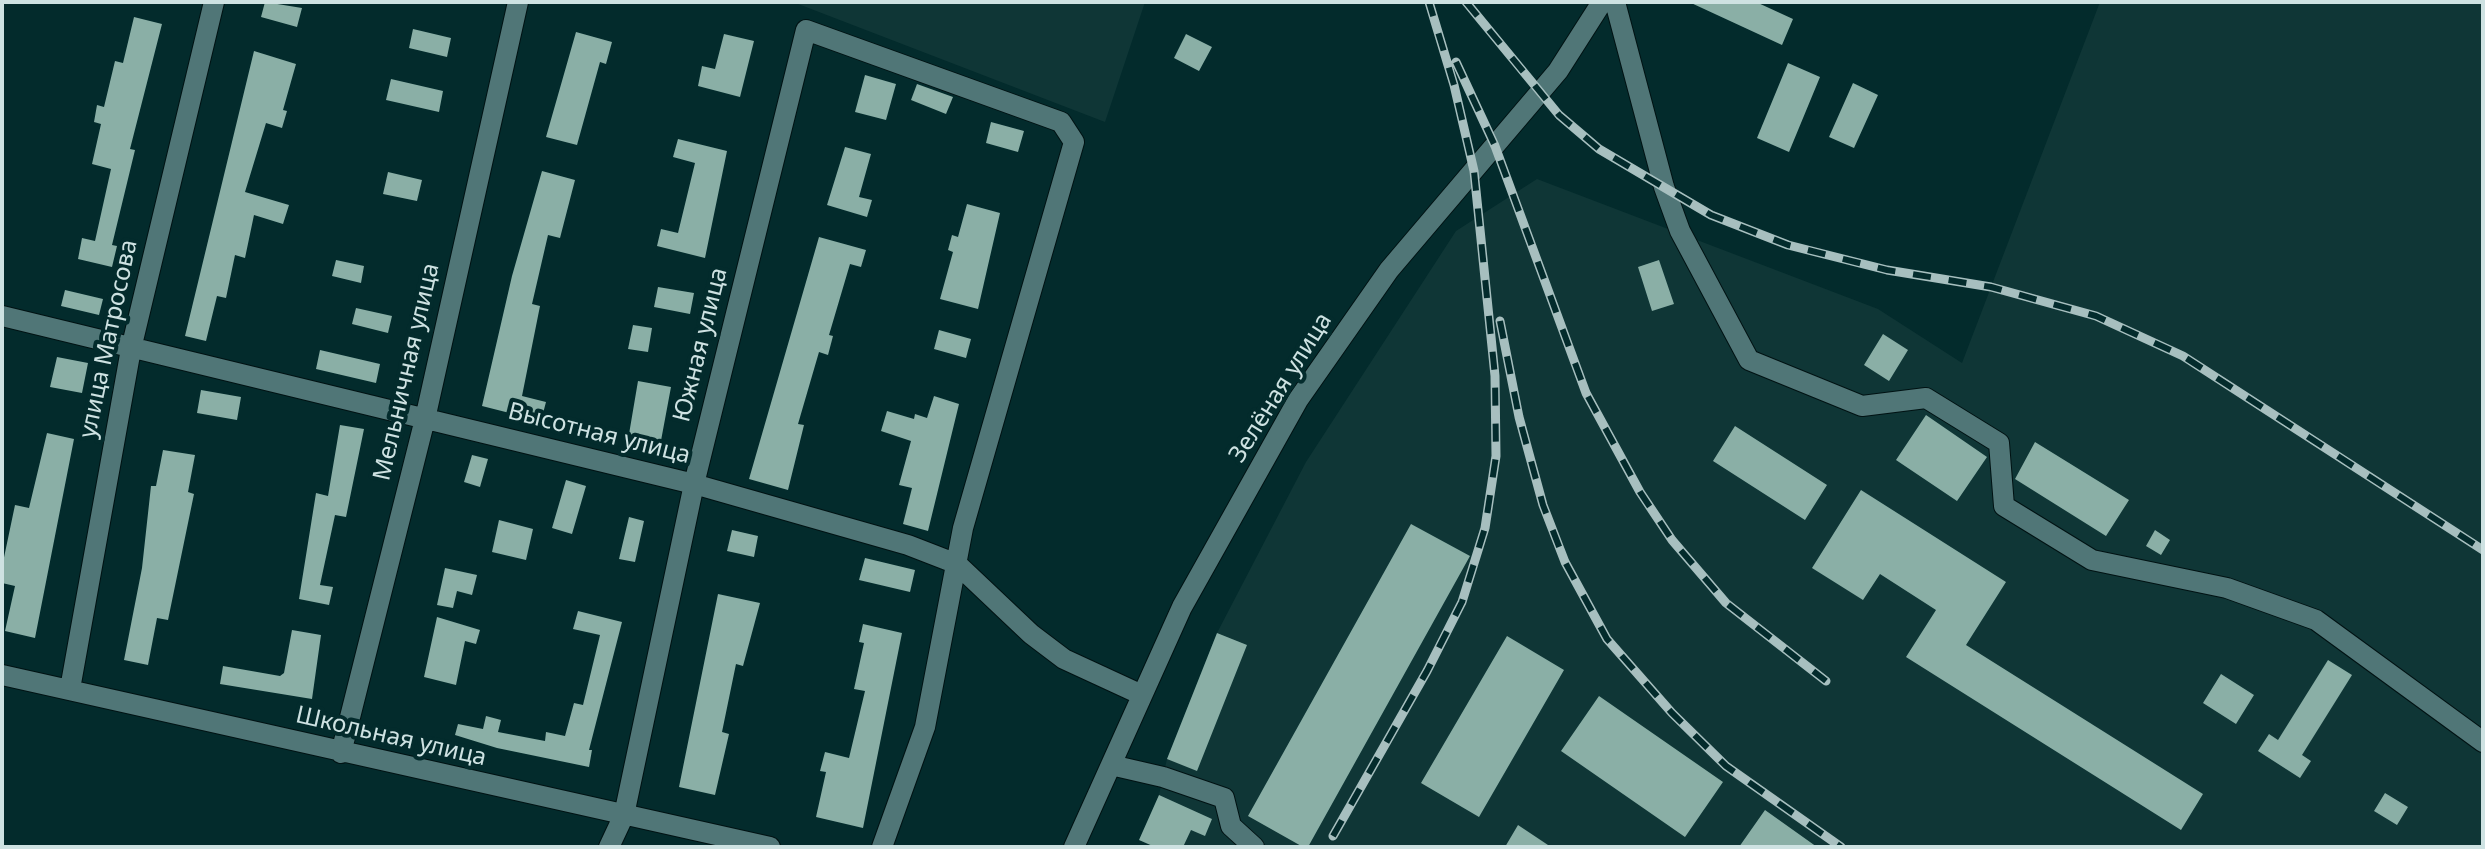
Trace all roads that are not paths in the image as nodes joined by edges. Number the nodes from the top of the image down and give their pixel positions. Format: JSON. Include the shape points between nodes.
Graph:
{"nodes":[{"id":1,"x":214,"y":2,"type":"edge"},
{"id":2,"x":518,"y":2,"type":"edge"},
{"id":3,"x":1602,"y":2,"type":"edge"},
{"id":4,"x":1615,"y":2,"type":"edge"},
{"id":5,"x":2,"y":316,"type":"edge"},
{"id":6,"x":131,"y":349,"type":"junction"},
{"id":7,"x":425,"y":419,"type":"junction"},
{"id":8,"x":694,"y":484,"type":"junction"},
{"id":9,"x":957,"y":564,"type":"junction"},
{"id":10,"x":2,"y":675,"type":"edge"},
{"id":11,"x":70,"y":689,"type":"junction"},
{"id":12,"x":1142,"y":695,"type":"junction"},
{"id":13,"x":2483,"y":742,"type":"edge"},
{"id":14,"x":341,"y":753,"type":"junction"},
{"id":15,"x":1111,"y":765,"type":"junction"},
{"id":16,"x":624,"y":815,"type":"junction"},
{"id":17,"x":609,"y":847,"type":"edge"},
{"id":18,"x":770,"y":847,"type":"edge"},
{"id":19,"x":882,"y":847,"type":"edge"},
{"id":20,"x":1074,"y":847,"type":"edge"},
{"id":21,"x":1254,"y":847,"type":"edge"}],
"edges":[{"from":1,"to":6,"type":"street","name":"улица Матросова"},
{"from":2,"to":7,"type":"street","name":"Мельничная улица"},
{"from":3,"to":12,"type":"street","name":"Зелёная улица","via":[[1558,71],[1389,270],[1298,400],[1182,607]]},
{"from":4,"to":13,"type":"street","via":[[1680,231],[1749,360],[1862,406],[1926,398],[1999,443],[2004,506],[2092,560],[2227,588],[2316,620]]},
{"from":5,"to":6,"type":"street","name":"Высотная улица"},
{"from":6,"to":7,"type":"street","name":"Высотная улица"},
{"from":6,"to":11,"type":"street","name":"улица Матросова"},
{"from":7,"to":8,"type":"street","name":"Высотная улица"},
{"from":7,"to":14,"type":"street","name":"Мельничная улица"},
{"from":8,"to":9,"type":"street","name":"Высотная улица"},
{"from":8,"to":9,"type":"street","name":"Южная улица","via":[[806,30],[1061,122],[1074,142]]},
{"from":8,"to":16,"type":"street","name":"Южная улица"},
{"from":9,"to":12,"type":"street","name":"Высотная улица","via":[[1064,659]]},
{"from":9,"to":19,"type":"street","via":[[925,727]]},
{"from":10,"to":11,"type":"street","name":"Школьная улица"},
{"from":11,"to":14,"type":"street","name":"Школьная улица"},
{"from":12,"to":15,"type":"street","name":"Зелёная улица"},
{"from":14,"to":16,"type":"street","name":"Школьная улица"},
{"from":15,"to":20,"type":"street","name":"Зелёная улица"},
{"from":15,"to":21,"type":"street","via":[[1224,798],[1231,826]]},
{"from":16,"to":17,"type":"street","name":"Южная улица"},
{"from":16,"to":18,"type":"street","name":"Школьная улица"}]}
